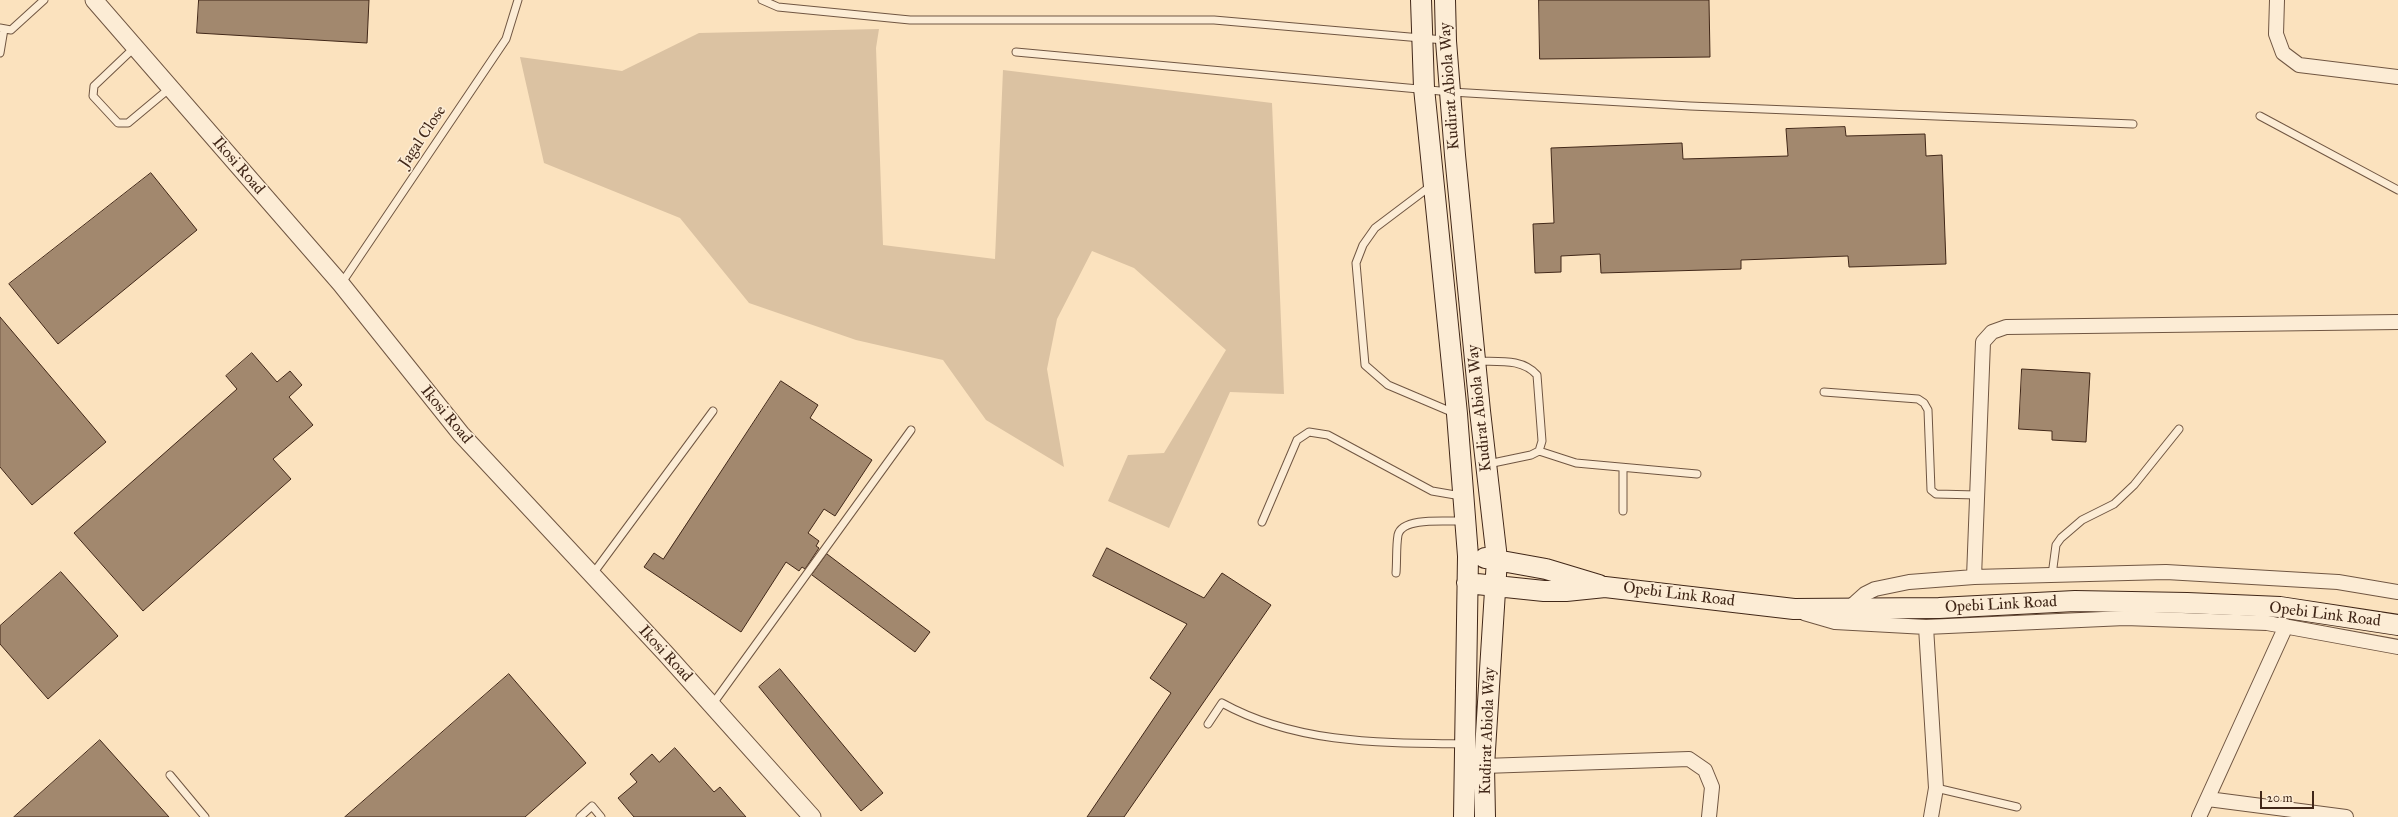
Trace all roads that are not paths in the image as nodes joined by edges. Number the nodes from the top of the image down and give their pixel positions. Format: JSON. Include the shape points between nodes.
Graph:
{"nodes":[{"id":1,"x":44,"y":0,"type":"edge"},
{"id":2,"x":94,"y":0,"type":"edge"},
{"id":3,"x":518,"y":0,"type":"edge"},
{"id":4,"x":762,"y":0,"type":"edge"},
{"id":5,"x":1422,"y":0,"type":"edge"},
{"id":6,"x":1445,"y":0,"type":"edge"},
{"id":7,"x":2277,"y":0,"type":"edge"},
{"id":8,"x":2,"y":29,"type":"edge"},
{"id":9,"x":1422,"y":39,"type":"junction"},
{"id":10,"x":1446,"y":40,"type":"junction"},
{"id":11,"x":135,"y":47,"type":"junction"},
{"id":12,"x":1016,"y":52,"type":"dead end"},
{"id":13,"x":0,"y":53,"type":"edge"},
{"id":14,"x":2398,"y":77,"type":"edge"},
{"id":15,"x":170,"y":88,"type":"junction"},
{"id":16,"x":1424,"y":88,"type":"junction"},
{"id":17,"x":1450,"y":92,"type":"junction"},
{"id":18,"x":2260,"y":116,"type":"dead end"},
{"id":19,"x":2133,"y":124,"type":"dead end"},
{"id":20,"x":1432,"y":185,"type":"junction"},
{"id":21,"x":2398,"y":190,"type":"edge"},
{"id":22,"x":341,"y":284,"type":"junction"},
{"id":23,"x":2398,"y":322,"type":"edge"},
{"id":24,"x":1475,"y":361,"type":"junction"},
{"id":25,"x":1824,"y":392,"type":"dead end"},
{"id":26,"x":713,"y":411,"type":"dead end"},
{"id":27,"x":1457,"y":414,"type":"junction"},
{"id":28,"x":2179,"y":429,"type":"dead end"},
{"id":29,"x":911,"y":430,"type":"dead end"},
{"id":30,"x":1539,"y":451,"type":"junction"},
{"id":31,"x":1486,"y":465,"type":"junction"},
{"id":32,"x":1623,"y":468,"type":"junction"},
{"id":33,"x":1697,"y":474,"type":"dead end"},
{"id":34,"x":1977,"y":495,"type":"junction"},
{"id":35,"x":1463,"y":496,"type":"junction"},
{"id":36,"x":1622,"y":511,"type":"dead end"},
{"id":37,"x":1465,"y":521,"type":"junction"},
{"id":38,"x":1262,"y":522,"type":"dead end"},
{"id":39,"x":1468,"y":556,"type":"junction"},
{"id":40,"x":1497,"y":559,"type":"junction"},
{"id":41,"x":1396,"y":573,"type":"dead end"},
{"id":42,"x":592,"y":575,"type":"junction"},
{"id":43,"x":2052,"y":575,"type":"junction"},
{"id":44,"x":1974,"y":577,"type":"junction"},
{"id":45,"x":1467,"y":583,"type":"junction"},
{"id":46,"x":1495,"y":587,"type":"junction"},
{"id":47,"x":1605,"y":587,"type":"junction"},
{"id":48,"x":2398,"y":592,"type":"edge"},
{"id":49,"x":1794,"y":609,"type":"junction"},
{"id":50,"x":1846,"y":610,"type":"junction"},
{"id":51,"x":2398,"y":625,"type":"edge"},
{"id":52,"x":2286,"y":626,"type":"junction"},
{"id":53,"x":1926,"y":628,"type":"junction"},
{"id":54,"x":2398,"y":647,"type":"edge"},
{"id":55,"x":712,"y":706,"type":"junction"},
{"id":56,"x":1208,"y":724,"type":"dead end"},
{"id":57,"x":1465,"y":744,"type":"junction"},
{"id":58,"x":1484,"y":766,"type":"junction"},
{"id":59,"x":170,"y":775,"type":"dead end"},
{"id":60,"x":1936,"y":788,"type":"junction"},
{"id":61,"x":2208,"y":799,"type":"junction"},
{"id":62,"x":2017,"y":806,"type":"dead end"},
{"id":63,"x":205,"y":817,"type":"edge"},
{"id":64,"x":580,"y":817,"type":"edge"},
{"id":65,"x":601,"y":817,"type":"edge"},
{"id":66,"x":812,"y":817,"type":"edge"},
{"id":67,"x":1464,"y":817,"type":"edge"},
{"id":68,"x":1485,"y":817,"type":"edge"},
{"id":69,"x":1709,"y":817,"type":"edge"},
{"id":70,"x":1931,"y":817,"type":"edge"},
{"id":71,"x":2199,"y":817,"type":"edge"},
{"id":72,"x":2346,"y":817,"type":"edge"}],
"edges":[{"from":1,"to":8,"type":"lane","via":[[12,30]]},
{"from":2,"to":11,"type":"street","name":"Ikosi Road"},
{"from":3,"to":22,"type":"lane","name":"Jagal Close","via":[[506,39]]},
{"from":4,"to":9,"type":"lane","via":[[778,7],[910,20],[1214,20]]},
{"from":5,"to":9,"type":"main road","name":"Kudirat Abiola Way"},
{"from":6,"to":10,"type":"main road","name":"Kudirat Abiola Way"},
{"from":7,"to":14,"type":"street","via":[[2276,34],[2283,53],[2299,65]]},
{"from":8,"to":13,"type":"lane"},
{"from":9,"to":10,"type":"lane"},
{"from":9,"to":16,"type":"main road","name":"Kudirat Abiola Way"},
{"from":10,"to":17,"type":"main road","name":"Kudirat Abiola Way"},
{"from":11,"to":15,"type":"street","name":"Ikosi Road"},
{"from":11,"to":15,"type":"lane","via":[[94,86],[93,96],[118,123],[123,124],[128,123]]},
{"from":12,"to":16,"type":"lane"},
{"from":15,"to":22,"type":"street","name":"Ikosi Road"},
{"from":16,"to":17,"type":"lane"},
{"from":16,"to":20,"type":"main road","name":"Kudirat Abiola Way"},
{"from":17,"to":19,"type":"lane","via":[[1690,106]]},
{"from":17,"to":24,"type":"main road","name":"Kudirat Abiola Way"},
{"from":18,"to":21,"type":"lane"},
{"from":20,"to":27,"type":"main road","name":"Kudirat Abiola Way"},
{"from":20,"to":27,"type":"lane","via":[[1375,228],[1363,245],[1356,263],[1365,365],[1388,385]]},
{"from":22,"to":42,"type":"street","name":"Ikosi Road","via":[[460,434]]},
{"from":23,"to":34,"type":"street","via":[[2006,327],[1992,332],[1983,342]]},
{"from":24,"to":30,"type":"lane","via":[[1521,363],[1530,367],[1536,375],[1542,441]]},
{"from":24,"to":31,"type":"main road","name":"Kudirat Abiola Way"},
{"from":25,"to":34,"type":"lane","via":[[1918,399],[1924,403],[1928,410],[1931,490],[1936,494]]},
{"from":26,"to":42,"type":"lane"},
{"from":27,"to":35,"type":"main road","name":"Kudirat Abiola Way"},
{"from":28,"to":43,"type":"lane","via":[[2134,485],[2114,504],[2082,520],[2061,538],[2056,544]]},
{"from":29,"to":55,"type":"lane"},
{"from":30,"to":31,"type":"lane"},
{"from":30,"to":32,"type":"lane","via":[[1576,463]]},
{"from":31,"to":40,"type":"main road","name":"Kudirat Abiola Way"},
{"from":32,"to":33,"type":"lane"},
{"from":32,"to":36,"type":"lane"},
{"from":34,"to":44,"type":"street"},
{"from":35,"to":37,"type":"main road","name":"Kudirat Abiola Way"},
{"from":35,"to":38,"type":"lane","via":[[1432,491],[1328,435],[1309,432],[1297,440]]},
{"from":37,"to":39,"type":"main road","name":"Kudirat Abiola Way"},
{"from":37,"to":41,"type":"lane","via":[[1414,522],[1406,525],[1398,534]]},
{"from":39,"to":40,"type":"main road","name":"Opebi Link Road"},
{"from":39,"to":45,"type":"main road","name":"Kudirat Abiola Way"},
{"from":40,"to":46,"type":"main road","name":"Kudirat Abiola Way"},
{"from":40,"to":47,"type":"main road","name":"Opebi Link Road","via":[[1546,569]]},
{"from":42,"to":55,"type":"street","name":"Ikosi Road"},
{"from":43,"to":44,"type":"street"},
{"from":43,"to":48,"type":"street","via":[[2166,572],[2338,582]]},
{"from":44,"to":50,"type":"street","via":[[1915,582],[1875,589]]},
{"from":45,"to":46,"type":"main road","name":"Opebi Link Road"},
{"from":45,"to":57,"type":"main road","name":"Kudirat Abiola Way"},
{"from":46,"to":47,"type":"main road","name":"Opebi Link Road","via":[[1566,591]]},
{"from":46,"to":58,"type":"main road","name":"Kudirat Abiola Way"},
{"from":47,"to":49,"type":"main road","name":"Opebi Link Road"},
{"from":49,"to":50,"type":"main road","name":"Opebi Link Road"},
{"from":49,"to":53,"type":"street","via":[[1836,622]]},
{"from":50,"to":51,"type":"main road","name":"Opebi Link Road","via":[[2074,601],[2187,603],[2280,607]]},
{"from":52,"to":53,"type":"street","via":[[2267,623],[2125,618]]},
{"from":52,"to":54,"type":"street"},
{"from":52,"to":61,"type":"street"},
{"from":53,"to":60,"type":"street"},
{"from":55,"to":66,"type":"street","name":"Ikosi Road"},
{"from":56,"to":57,"type":"lane","via":[[1222,703],[1264,722],[1327,738]]},
{"from":57,"to":67,"type":"main road","name":"Kudirat Abiola Way"},
{"from":58,"to":68,"type":"main road","name":"Kudirat Abiola Way"},
{"from":58,"to":69,"type":"street","via":[[1689,759],[1705,770],[1712,787]]},
{"from":59,"to":63,"type":"lane"},
{"from":60,"to":62,"type":"lane"},
{"from":60,"to":70,"type":"street"},
{"from":61,"to":71,"type":"street"},
{"from":61,"to":72,"type":"street"},
{"from":64,"to":65,"type":"lane","via":[[592,806]]}]}
